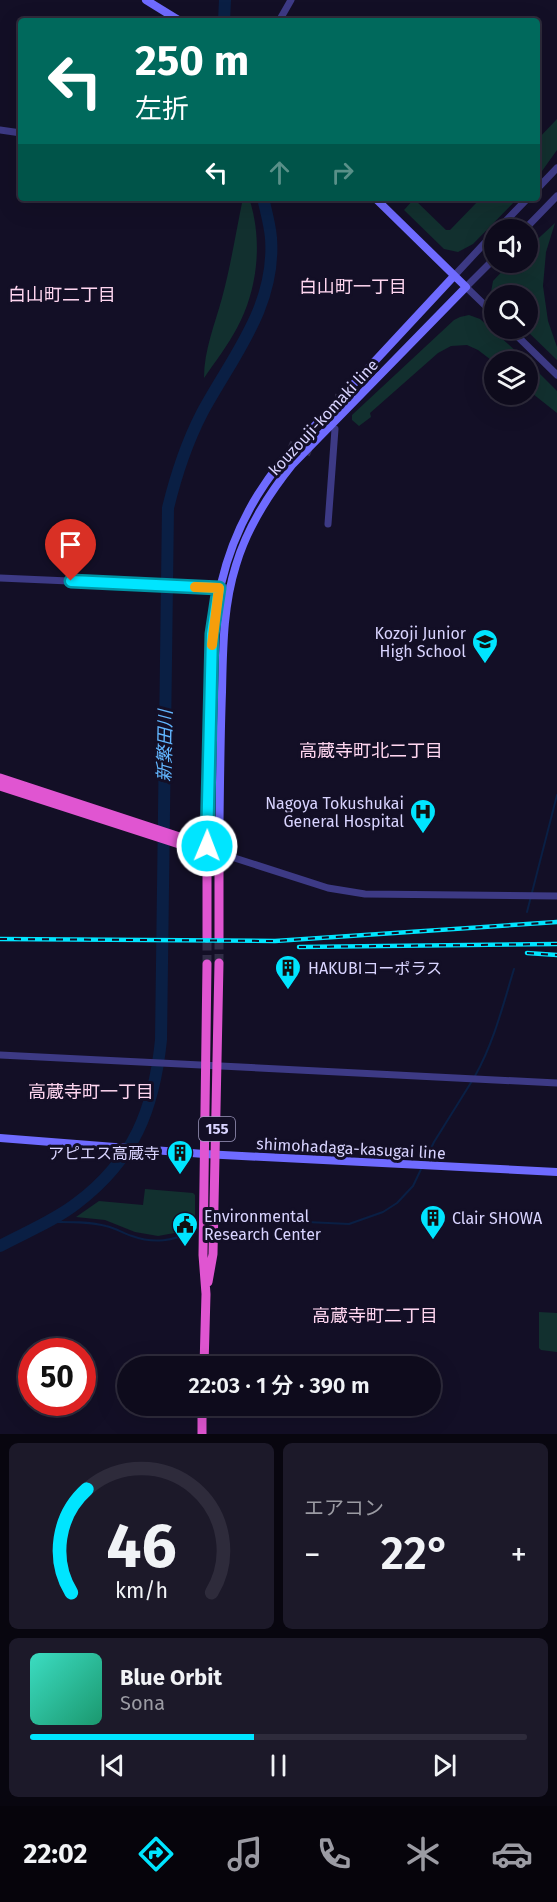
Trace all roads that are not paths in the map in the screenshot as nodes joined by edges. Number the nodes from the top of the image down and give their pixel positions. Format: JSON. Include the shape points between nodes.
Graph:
{"nodes":[{"id":1,"x":146,"y":0,"type":"edge"},
{"id":2,"x":291,"y":0,"type":"edge"},
{"id":3,"x":175,"y":18,"type":"edge"},
{"id":4,"x":281,"y":18,"type":"edge"},
{"id":5,"x":0,"y":130,"type":"edge"},
{"id":6,"x":18,"y":133,"type":"edge"},
{"id":7,"x":557,"y":168,"type":"edge"},
{"id":8,"x":540,"y":186,"type":"edge"},
{"id":9,"x":557,"y":196,"type":"edge"},
{"id":10,"x":378,"y":201,"type":"edge"},
{"id":11,"x":525,"y":201,"type":"edge"},
{"id":12,"x":508,"y":219,"type":"edge"},
{"id":13,"x":535,"y":219,"type":"edge"},
{"id":14,"x":484,"y":244,"type":"edge"},
{"id":15,"x":484,"y":269,"type":"edge"},
{"id":16,"x":454,"y":276,"type":"junction"},
{"id":17,"x":466,"y":287,"type":"junction"},
{"id":18,"x":484,"y":304,"type":"edge"},
{"id":19,"x":520,"y":339,"type":"edge"},
{"id":20,"x":557,"y":375,"type":"edge"},
{"id":21,"x":335,"y":429,"type":"tunnel mouth"},
{"id":22,"x":328,"y":524,"type":"dead end"},
{"id":23,"x":0,"y":578,"type":"edge"},
{"id":24,"x":219,"y":588,"type":"junction"},
{"id":25,"x":230,"y":588,"type":"junction"},
{"id":26,"x":0,"y":778,"type":"edge"},
{"id":27,"x":0,"y":786,"type":"edge"},
{"id":28,"x":152,"y":832,"type":"junction"},
{"id":29,"x":207,"y":850,"type":"junction"},
{"id":30,"x":219,"y":853,"type":"junction"},
{"id":31,"x":557,"y":896,"type":"edge"},
{"id":32,"x":207,"y":938,"type":"tunnel mouth"},
{"id":33,"x":219,"y":938,"type":"tunnel mouth"},
{"id":34,"x":219,"y":963,"type":"tunnel mouth"},
{"id":35,"x":207,"y":964,"type":"tunnel mouth"},
{"id":36,"x":0,"y":1055,"type":"edge"},
{"id":37,"x":205,"y":1065,"type":"junction"},
{"id":38,"x":218,"y":1066,"type":"junction"},
{"id":39,"x":557,"y":1083,"type":"edge"},
{"id":40,"x":0,"y":1138,"type":"edge"},
{"id":41,"x":204,"y":1154,"type":"junction"},
{"id":42,"x":216,"y":1154,"type":"junction"},
{"id":43,"x":557,"y":1172,"type":"edge"},
{"id":44,"x":206,"y":1294,"type":"junction"},
{"id":45,"x":204,"y":1356,"type":"edge"},
{"id":46,"x":202,"y":1416,"type":"edge"},
{"id":47,"x":202,"y":1434,"type":"edge"}],
"edges":[{"from":1,"to":3,"type":"main road"},
{"from":2,"to":4,"type":"street"},
{"from":5,"to":6,"type":"street"},
{"from":7,"to":8,"type":"street"},
{"from":9,"to":13,"type":"street"},
{"from":10,"to":16,"type":"main road"},
{"from":11,"to":12,"type":"street"},
{"from":14,"to":16,"type":"street"},
{"from":15,"to":17,"type":"street"},
{"from":16,"to":17,"type":"main road"},
{"from":16,"to":24,"type":"main road","name":"kouzouji-komaki line","via":[[266,481],[238,531]]},
{"from":17,"to":18,"type":"street"},
{"from":17,"to":25,"type":"main road","name":"kouzouji-komaki line","via":[[310,445],[276,486],[249,534]]},
{"from":19,"to":20,"type":"street"},
{"from":21,"to":22,"type":"street"},
{"from":23,"to":24,"type":"street"},
{"from":24,"to":25,"type":"street"},
{"from":24,"to":29,"type":"main road","name":"kouzouji-komaki line","via":[[212,634]]},
{"from":25,"to":30,"type":"main road","name":"kouzouji-komaki line","via":[[223,634]]},
{"from":26,"to":28,"type":"highway"},
{"from":27,"to":28,"type":"highway"},
{"from":28,"to":29,"type":"highway"},
{"from":29,"to":30,"type":"highway"},
{"from":29,"to":32,"type":"highway"},
{"from":30,"to":31,"type":"street","via":[[328,888],[365,894]]},
{"from":30,"to":33,"type":"highway"},
{"from":34,"to":38,"type":"highway","number":"155"},
{"from":35,"to":37,"type":"highway","number":"155"},
{"from":36,"to":37,"type":"street"},
{"from":37,"to":38,"type":"street"},
{"from":37,"to":41,"type":"highway","number":"155"},
{"from":38,"to":39,"type":"street"},
{"from":38,"to":42,"type":"highway","number":"155"},
{"from":40,"to":41,"type":"main road","name":"shimohadaga-kasugai line"},
{"from":41,"to":42,"type":"main road","name":"shimohadaga-kasugai line"},
{"from":41,"to":44,"type":"highway","number":"155"},
{"from":42,"to":43,"type":"main road","name":"shimohadaga-kasugai line"},
{"from":42,"to":44,"type":"highway","number":"155","via":[[213,1254]]},
{"from":44,"to":45,"type":"highway","number":"155"},
{"from":46,"to":47,"type":"highway"}]}
